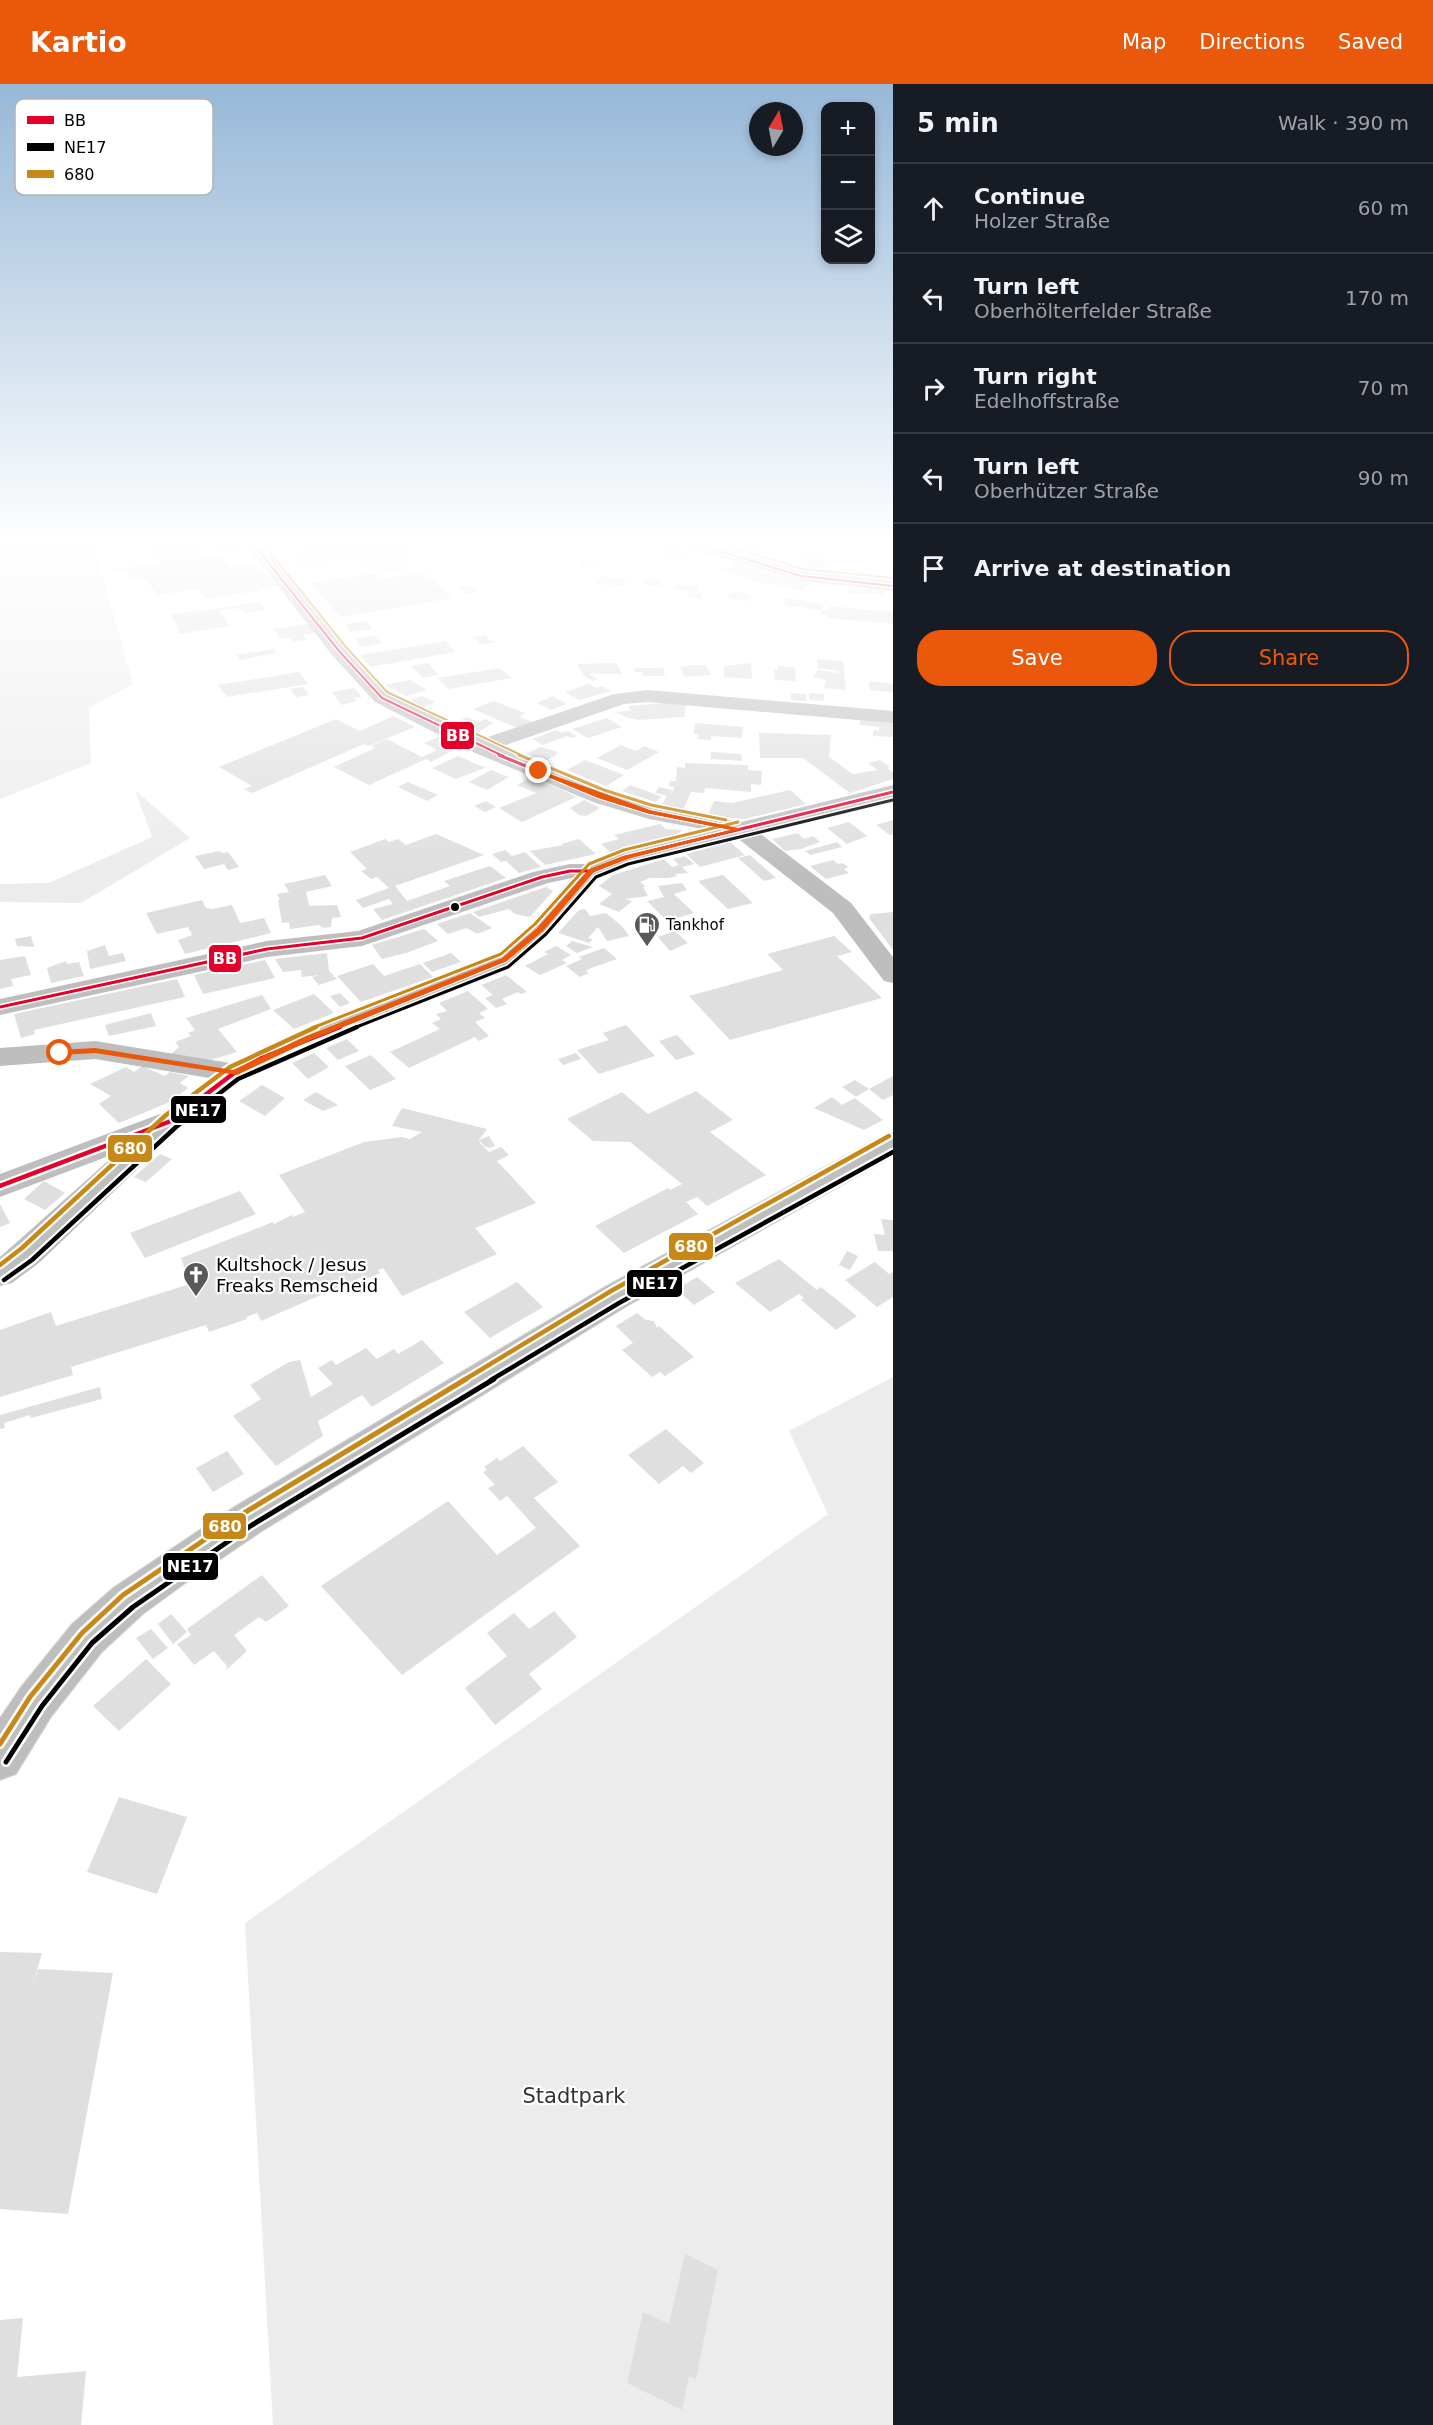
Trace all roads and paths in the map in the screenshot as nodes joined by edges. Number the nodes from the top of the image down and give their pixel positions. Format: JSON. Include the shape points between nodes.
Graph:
{"nodes":[{"id":1,"x":342,"y":654,"type":"edge"},
{"id":2,"x":893,"y":717,"type":"edge"},
{"id":3,"x":481,"y":747,"type":"junction"},
{"id":4,"x":893,"y":792,"type":"edge"},
{"id":5,"x":740,"y":829,"type":"junction"},
{"id":6,"x":592,"y":871,"type":"junction"},
{"id":7,"x":893,"y":975,"type":"edge"},
{"id":8,"x":0,"y":1007,"type":"edge"},
{"id":9,"x":0,"y":1056,"type":"edge"},
{"id":10,"x":234,"y":1073,"type":"junction"},
{"id":11,"x":171,"y":1121,"type":"junction"},
{"id":12,"x":893,"y":1143,"type":"edge"},
{"id":13,"x":0,"y":1186,"type":"edge"},
{"id":14,"x":0,"y":1274,"type":"edge"},
{"id":15,"x":0,"y":1758,"type":"edge"}],
"edges":[{"from":1,"to":3,"type":"street","via":[[382,698]]},
{"from":2,"to":3,"type":"street","via":[[648,696],[621,698]]},
{"from":3,"to":5,"type":"street","via":[[610,800],[689,821]]},
{"from":4,"to":5,"type":"street"},
{"from":5,"to":6,"type":"street","via":[[626,857]]},
{"from":5,"to":7,"type":"street","via":[[842,908]]},
{"from":6,"to":8,"type":"street","via":[[542,877],[362,938],[267,949]]},
{"from":6,"to":10,"type":"street","via":[[540,929],[505,960],[309,1038]]},
{"from":9,"to":10,"type":"street","via":[[95,1050]]},
{"from":10,"to":11,"type":"street"},
{"from":11,"to":13,"type":"street"},
{"from":11,"to":14,"type":"street","via":[[27,1254]]},
{"from":12,"to":15,"type":"street","via":[[615,1298],[248,1519],[170,1571],[128,1601],[87,1638],[36,1702]]}]}
